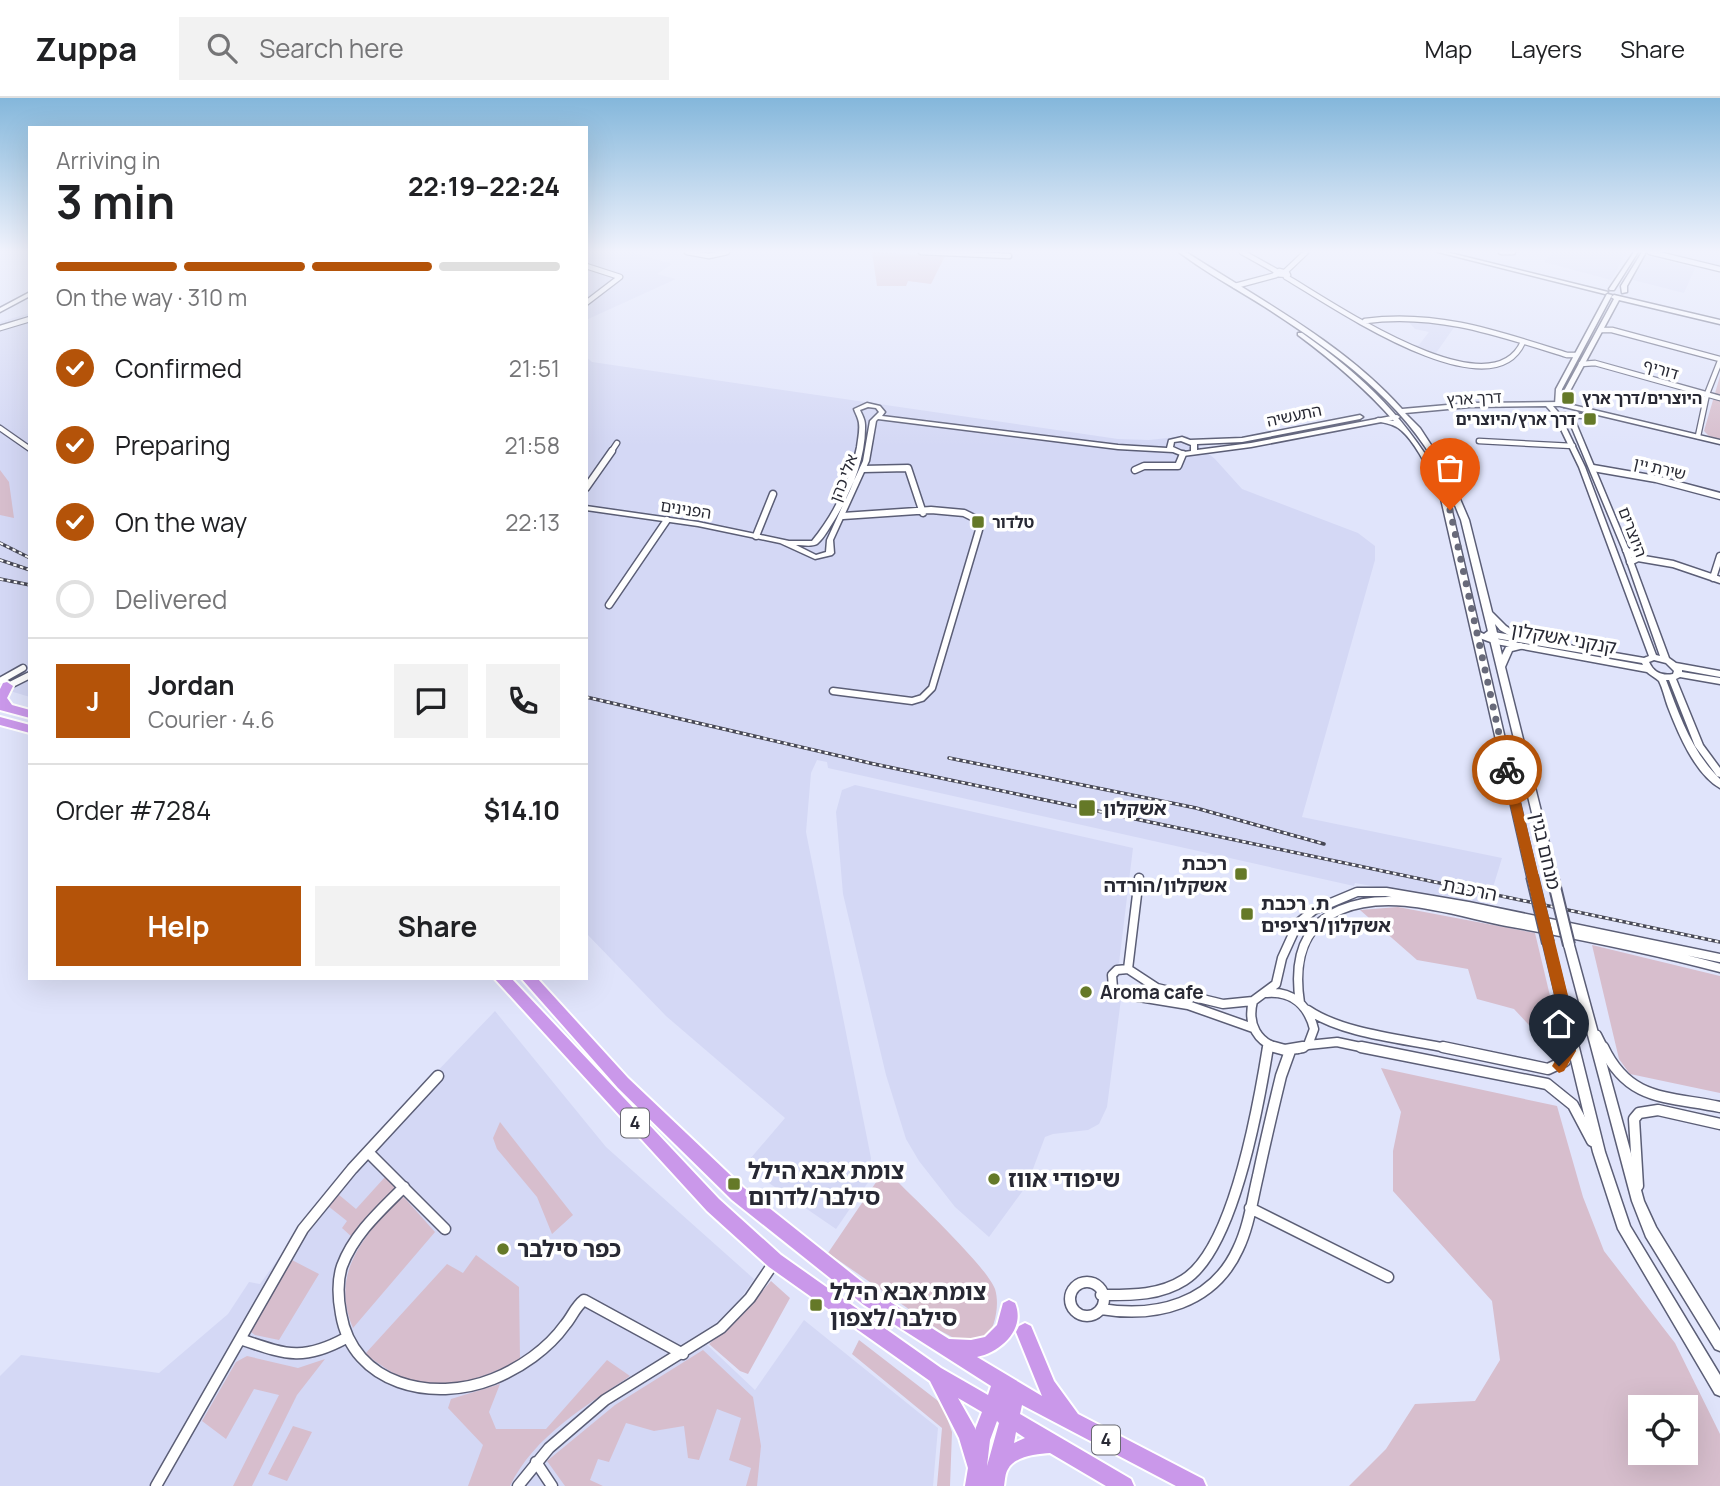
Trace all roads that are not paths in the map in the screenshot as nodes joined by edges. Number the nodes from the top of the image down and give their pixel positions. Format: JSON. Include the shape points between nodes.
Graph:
{"nodes":[{"id":1,"x":1272,"y":317,"type":"edge"},
{"id":2,"x":1283,"y":317,"type":"edge"},
{"id":3,"x":1357,"y":317,"type":"edge"},
{"id":4,"x":1392,"y":317,"type":"edge"},
{"id":5,"x":1409,"y":317,"type":"edge"},
{"id":6,"x":1595,"y":317,"type":"edge"},
{"id":7,"x":1608,"y":317,"type":"edge"},
{"id":8,"x":28,"y":320,"type":"edge"},
{"id":9,"x":1364,"y":321,"type":"junction"},
{"id":10,"x":1604,"y":323,"type":"junction"},
{"id":11,"x":0,"y":328,"type":"edge"},
{"id":12,"x":1600,"y":330,"type":"junction"},
{"id":13,"x":1612,"y":330,"type":"junction"},
{"id":14,"x":1523,"y":342,"type":"junction"},
{"id":15,"x":1586,"y":356,"type":"junction"},
{"id":16,"x":1575,"y":358,"type":"junction"},
{"id":17,"x":1720,"y":360,"type":"edge"},
{"id":18,"x":1595,"y":363,"type":"junction"},
{"id":19,"x":1581,"y":364,"type":"junction"},
{"id":20,"x":1383,"y":389,"type":"junction"},
{"id":21,"x":1372,"y":391,"type":"junction"},
{"id":22,"x":1707,"y":394,"type":"junction"},
{"id":23,"x":1720,"y":398,"type":"edge"},
{"id":24,"x":1554,"y":409,"type":"junction"},
{"id":25,"x":1427,"y":411,"type":"junction"},
{"id":26,"x":1570,"y":411,"type":"junction"},
{"id":27,"x":1400,"y":414,"type":"junction"},
{"id":28,"x":878,"y":415,"type":"junction"},
{"id":29,"x":861,"y":417,"type":"junction"},
{"id":30,"x":1377,"y":417,"type":"junction"},
{"id":31,"x":0,"y":428,"type":"edge"},
{"id":32,"x":1418,"y":436,"type":"junction"},
{"id":33,"x":1698,"y":436,"type":"junction"},
{"id":34,"x":1479,"y":441,"type":"dead end"},
{"id":35,"x":1191,"y":442,"type":"junction"},
{"id":36,"x":617,"y":443,"type":"dead end"},
{"id":37,"x":1720,"y":445,"type":"edge"},
{"id":38,"x":1573,"y":446,"type":"junction"},
{"id":39,"x":1171,"y":447,"type":"junction"},
{"id":40,"x":28,"y":448,"type":"edge"},
{"id":41,"x":1194,"y":452,"type":"junction"},
{"id":42,"x":1183,"y":454,"type":"junction"},
{"id":43,"x":863,"y":468,"type":"junction"},
{"id":44,"x":1593,"y":468,"type":"junction"},
{"id":45,"x":1135,"y":470,"type":"dead end"},
{"id":46,"x":588,"y":485,"type":"edge"},
{"id":47,"x":773,"y":494,"type":"dead end"},
{"id":48,"x":1720,"y":496,"type":"edge"},
{"id":49,"x":588,"y":508,"type":"edge"},
{"id":50,"x":923,"y":513,"type":"junction"},
{"id":51,"x":843,"y":516,"type":"junction"},
{"id":52,"x":667,"y":520,"type":"junction"},
{"id":53,"x":755,"y":536,"type":"junction"},
{"id":54,"x":781,"y":541,"type":"junction"},
{"id":55,"x":814,"y":543,"type":"junction"},
{"id":56,"x":830,"y":545,"type":"junction"},
{"id":57,"x":1626,"y":550,"type":"junction"},
{"id":58,"x":807,"y":551,"type":"junction"},
{"id":59,"x":1720,"y":556,"type":"edge"},
{"id":60,"x":1638,"y":558,"type":"junction"},
{"id":61,"x":1630,"y":562,"type":"junction"},
{"id":62,"x":1717,"y":579,"type":"edge"},
{"id":63,"x":609,"y":605,"type":"dead end"},
{"id":64,"x":1489,"y":612,"type":"junction"},
{"id":65,"x":1477,"y":634,"type":"junction"},
{"id":66,"x":1495,"y":637,"type":"junction"},
{"id":67,"x":1520,"y":642,"type":"junction"},
{"id":68,"x":1653,"y":657,"type":"junction"},
{"id":69,"x":1665,"y":659,"type":"junction"},
{"id":70,"x":28,"y":664,"type":"edge"},
{"id":71,"x":1646,"y":665,"type":"junction"},
{"id":72,"x":23,"y":668,"type":"junction"},
{"id":73,"x":1503,"y":670,"type":"junction"},
{"id":74,"x":1675,"y":673,"type":"junction"},
{"id":75,"x":28,"y":674,"type":"edge"},
{"id":76,"x":1720,"y":674,"type":"edge"},
{"id":77,"x":28,"y":676,"type":"edge"},
{"id":78,"x":1661,"y":677,"type":"junction"},
{"id":79,"x":1720,"y":681,"type":"edge"},
{"id":80,"x":2,"y":686,"type":"edge"},
{"id":81,"x":834,"y":691,"type":"dead end"},
{"id":82,"x":4,"y":707,"type":"edge"},
{"id":83,"x":28,"y":713,"type":"edge"},
{"id":84,"x":0,"y":721,"type":"edge"},
{"id":85,"x":28,"y":728,"type":"edge"},
{"id":86,"x":1720,"y":774,"type":"edge"},
{"id":87,"x":1720,"y":785,"type":"edge"},
{"id":88,"x":1139,"y":878,"type":"dead end"},
{"id":89,"x":1720,"y":958,"type":"edge"},
{"id":90,"x":1720,"y":968,"type":"edge"},
{"id":91,"x":1128,"y":969,"type":"junction"},
{"id":92,"x":1140,"y":977,"type":"junction"},
{"id":93,"x":503,"y":980,"type":"edge"},
{"id":94,"x":530,"y":980,"type":"edge"},
{"id":95,"x":1263,"y":993,"type":"junction"},
{"id":96,"x":1135,"y":995,"type":"junction"},
{"id":97,"x":1253,"y":1001,"type":"junction"},
{"id":98,"x":1300,"y":1003,"type":"junction"},
{"id":99,"x":1308,"y":1010,"type":"junction"},
{"id":100,"x":1565,"y":1012,"type":"junction"},
{"id":101,"x":1590,"y":1022,"type":"junction"},
{"id":102,"x":1252,"y":1028,"type":"junction"},
{"id":103,"x":1268,"y":1045,"type":"junction"},
{"id":104,"x":1308,"y":1045,"type":"junction"},
{"id":105,"x":1290,"y":1051,"type":"junction"},
{"id":106,"x":438,"y":1076,"type":"dead end"},
{"id":107,"x":1720,"y":1107,"type":"edge"},
{"id":108,"x":1720,"y":1124,"type":"edge"},
{"id":109,"x":368,"y":1152,"type":"junction"},
{"id":110,"x":1599,"y":1152,"type":"junction"},
{"id":111,"x":404,"y":1187,"type":"junction"},
{"id":112,"x":1638,"y":1201,"type":"junction"},
{"id":113,"x":1250,"y":1209,"type":"junction"},
{"id":114,"x":445,"y":1229,"type":"dead end"},
{"id":115,"x":775,"y":1261,"type":"junction"},
{"id":116,"x":1388,"y":1277,"type":"dead end"},
{"id":117,"x":1101,"y":1295,"type":"junction"},
{"id":118,"x":1009,"y":1309,"type":"dead end"},
{"id":119,"x":1101,"y":1309,"type":"junction"},
{"id":120,"x":1025,"y":1332,"type":"dead end"},
{"id":121,"x":346,"y":1338,"type":"junction"},
{"id":122,"x":240,"y":1339,"type":"junction"},
{"id":123,"x":1720,"y":1344,"type":"edge"},
{"id":124,"x":942,"y":1348,"type":"junction"},
{"id":125,"x":683,"y":1354,"type":"junction"},
{"id":126,"x":935,"y":1374,"type":"junction"},
{"id":127,"x":1009,"y":1387,"type":"junction"},
{"id":128,"x":1720,"y":1389,"type":"edge"},
{"id":129,"x":991,"y":1408,"type":"junction"},
{"id":130,"x":1009,"y":1419,"type":"junction"},
{"id":131,"x":1074,"y":1424,"type":"junction"},
{"id":132,"x":1051,"y":1443,"type":"junction"},
{"id":133,"x":536,"y":1462,"type":"junction"},
{"id":134,"x":997,"y":1466,"type":"junction"},
{"id":135,"x":976,"y":1477,"type":"edge"},
{"id":136,"x":156,"y":1486,"type":"edge"},
{"id":137,"x":518,"y":1486,"type":"edge"},
{"id":138,"x":552,"y":1486,"type":"edge"},
{"id":139,"x":994,"y":1486,"type":"edge"},
{"id":140,"x":1124,"y":1486,"type":"edge"},
{"id":141,"x":1196,"y":1486,"type":"edge"}],
"edges":[{"from":1,"to":21,"type":"main road","name":"מנחם בגין","via":[[1334,357]]},
{"from":2,"to":20,"type":"main road","name":"מנחם בגין"},
{"from":3,"to":9,"type":"street"},
{"from":4,"to":9,"type":"street"},
{"from":5,"to":14,"type":"street"},
{"from":6,"to":16,"type":"street"},
{"from":7,"to":10,"type":"street"},
{"from":8,"to":11,"type":"street"},
{"from":9,"to":14,"type":"street","via":[[1422,354],[1460,366],[1485,368],[1506,363]]},
{"from":10,"to":12,"type":"street"},
{"from":10,"to":13,"type":"street"},
{"from":12,"to":13,"type":"street"},
{"from":12,"to":15,"type":"street"},
{"from":13,"to":17,"type":"street"},
{"from":14,"to":16,"type":"street"},
{"from":15,"to":18,"type":"street","name":"דוריף"},
{"from":15,"to":19,"type":"street"},
{"from":16,"to":24,"type":"street"},
{"from":17,"to":22,"type":"street"},
{"from":18,"to":19,"type":"street","name":"דוריף"},
{"from":18,"to":22,"type":"street","name":"דוריף"},
{"from":19,"to":26,"type":"street","via":[[1565,395]]},
{"from":20,"to":25,"type":"main road","via":[[1402,403]]},
{"from":20,"to":27,"type":"main road","name":"מנחם בגין"},
{"from":21,"to":27,"type":"main road","name":"מנחם בגין"},
{"from":21,"to":30,"type":"main road","via":[[1381,407]]},
{"from":22,"to":23,"type":"street","name":"דוריף"},
{"from":22,"to":33,"type":"street"},
{"from":24,"to":25,"type":"main road","name":"דרך ארץ"},
{"from":24,"to":26,"type":"main road"},
{"from":24,"to":26,"type":"main road"},
{"from":24,"to":38,"type":"street","name":"היוצרים"},
{"from":25,"to":27,"type":"main road","name":"דרך ארץ"},
{"from":25,"to":32,"type":"main road","via":[[1419,421]]},
{"from":26,"to":33,"type":"main road"},
{"from":26,"to":37,"type":"main road"},
{"from":26,"to":44,"type":"street","name":"היוצרים"},
{"from":27,"to":30,"type":"street","name":"התעשיה"},
{"from":27,"to":32,"type":"main road","name":"מנחם בגין"},
{"from":28,"to":29,"type":"street"},
{"from":28,"to":29,"type":"street","via":[[876,406],[863,405],[856,411]]},
{"from":28,"to":39,"type":"street","via":[[1118,447]]},
{"from":28,"to":43,"type":"street","name":"אלי כהן"},
{"from":29,"to":55,"type":"street","name":"אלי כהן","via":[[855,466]]},
{"from":30,"to":32,"type":"main road"},
{"from":30,"to":35,"type":"street","name":"התעשיה","via":[[1242,440]]},
{"from":30,"to":41,"type":"street","name":"התעשיה","via":[[1261,444]]},
{"from":31,"to":40,"type":"street"},
{"from":32,"to":64,"type":"main road","name":"מנחם בגין","via":[[1445,468],[1456,492]]},
{"from":32,"to":65,"type":"main road","name":"מנחם בגין","via":[[1450,510]]},
{"from":33,"to":37,"type":"main road"},
{"from":34,"to":38,"type":"street"},
{"from":35,"to":39,"type":"street","name":"התעשיה","via":[[1178,439]]},
{"from":35,"to":41,"type":"street"},
{"from":36,"to":46,"type":"street"},
{"from":38,"to":68,"type":"street","name":"היוצרים"},
{"from":39,"to":42,"type":"street"},
{"from":41,"to":42,"type":"street","name":"התעשיה"},
{"from":42,"to":45,"type":"street","via":[[1178,466]]},
{"from":43,"to":50,"type":"street","via":[[908,468]]},
{"from":43,"to":51,"type":"street","name":"אלי כהן"},
{"from":44,"to":48,"type":"street","name":"שירת יין"},
{"from":44,"to":57,"type":"street","name":"היוצרים"},
{"from":47,"to":53,"type":"street"},
{"from":49,"to":52,"type":"street","name":"הפנינים"},
{"from":50,"to":51,"type":"street"},
{"from":50,"to":81,"type":"street","via":[[959,510],[974,519],[979,530],[932,688],[912,701]]},
{"from":51,"to":56,"type":"street","name":"אלי כהן"},
{"from":52,"to":53,"type":"street","name":"הפנינים"},
{"from":52,"to":63,"type":"street"},
{"from":53,"to":54,"type":"street","name":"הפנינים"},
{"from":54,"to":55,"type":"street","name":"הפנינים"},
{"from":54,"to":58,"type":"street","name":"הפנינים"},
{"from":55,"to":56,"type":"street","name":"הפנינים"},
{"from":55,"to":58,"type":"street","name":"אלי כהן"},
{"from":56,"to":58,"type":"street","via":[[830,553],[822,557]]},
{"from":57,"to":60,"type":"street"},
{"from":57,"to":61,"type":"street","name":"היוצרים"},
{"from":59,"to":62,"type":"street"},
{"from":60,"to":61,"type":"street"},
{"from":60,"to":62,"type":"street"},
{"from":61,"to":69,"type":"street","name":"היוצרים"},
{"from":64,"to":66,"type":"main road","name":"מנחם בגין"},
{"from":64,"to":67,"type":"main road"},
{"from":65,"to":66,"type":"street","name":"קנקני אשקלון"},
{"from":65,"to":100,"type":"main road","name":"מנחם בגין","bridge":true},
{"from":66,"to":67,"type":"street","name":"קנקני אשקלון"},
{"from":66,"to":73,"type":"main road","name":"מנחם בגין"},
{"from":67,"to":71,"type":"street","name":"קנקני אשקלון"},
{"from":67,"to":73,"type":"main road","via":[[1509,649]]},
{"from":68,"to":69,"type":"street"},
{"from":68,"to":71,"type":"street"},
{"from":69,"to":74,"type":"street"},
{"from":70,"to":72,"type":"street"},
{"from":71,"to":78,"type":"street","name":"קנקני אשקלון"},
{"from":72,"to":75,"type":"street"},
{"from":72,"to":80,"type":"street"},
{"from":73,"to":101,"type":"main road","name":"מנחם בגין","bridge":true},
{"from":74,"to":76,"type":"street"},
{"from":74,"to":78,"type":"street"},
{"from":74,"to":79,"type":"street"},
{"from":74,"to":86,"type":"street","via":[[1699,746]]},
{"from":77,"to":80,"type":"street"},
{"from":78,"to":87,"type":"street","via":[[1687,745]]},
{"from":80,"to":82,"type":"highway"},
{"from":82,"to":83,"type":"highway"},
{"from":84,"to":85,"type":"highway"},
{"from":88,"to":91,"type":"street"},
{"from":89,"to":95,"type":"street","name":"הרכבת","via":[[1468,906],[1386,892],[1357,892],[1314,909],[1298,923],[1276,984]]},
{"from":90,"to":98,"type":"street","name":"הרכבת","via":[[1450,911],[1381,901],[1327,916],[1302,944],[1295,978]]},
{"from":91,"to":92,"type":"street"},
{"from":91,"to":96,"type":"street","via":[[1114,972],[1111,983],[1122,994]]},
{"from":92,"to":96,"type":"street"},
{"from":92,"to":97,"type":"street","via":[[1157,988],[1223,1004]]},
{"from":93,"to":115,"type":"highway","number":"4","via":[[713,1205]]},
{"from":94,"to":124,"type":"highway","number":"4","via":[[623,1083],[738,1194],[870,1299]]},
{"from":95,"to":97,"type":"street"},
{"from":95,"to":98,"type":"street","via":[[1282,993]]},
{"from":96,"to":102,"type":"street","via":[[1223,1016]]},
{"from":97,"to":102,"type":"street","via":[[1249,1009]]},
{"from":98,"to":99,"type":"street"},
{"from":99,"to":100,"type":"street","via":[[1344,1026],[1548,1069],[1565,1061],[1570,1051]]},
{"from":99,"to":104,"type":"street","via":[[1314,1029]]},
{"from":100,"to":110,"type":"main road","name":"מנחם בגין"},
{"from":101,"to":107,"type":"street","via":[[1626,1082],[1652,1093]]},
{"from":101,"to":112,"type":"main road","name":"מנחם בגין"},
{"from":102,"to":103,"type":"street"},
{"from":103,"to":105,"type":"street"},
{"from":103,"to":117,"type":"street","via":[[1230,1211],[1213,1251],[1183,1282],[1173,1286],[1148,1294]]},
{"from":104,"to":105,"type":"street"},
{"from":104,"to":110,"type":"street","via":[[1337,1042],[1547,1084],[1573,1105]]},
{"from":105,"to":113,"type":"street"},
{"from":106,"to":109,"type":"street"},
{"from":108,"to":112,"type":"street","via":[[1658,1110],[1637,1114]]},
{"from":109,"to":111,"type":"street"},
{"from":109,"to":122,"type":"street","via":[[303,1229]]},
{"from":110,"to":128,"type":"main road","name":"מנחם בגין","via":[[1625,1229]]},
{"from":111,"to":114,"type":"street"},
{"from":111,"to":121,"type":"street","via":[[364,1229],[344,1262],[338,1297]]},
{"from":112,"to":123,"type":"main road","name":"מנחם בגין","via":[[1651,1232]]},
{"from":113,"to":116,"type":"street"},
{"from":113,"to":119,"type":"street","via":[[1237,1251],[1205,1291],[1187,1303],[1154,1314]]},
{"from":115,"to":125,"type":"street","via":[[735,1315]]},
{"from":115,"to":126,"type":"highway","number":"4"},
{"from":117,"to":119,"type":"street"},
{"from":117,"to":119,"type":"street","via":[[1095,1285],[1083,1281],[1070,1294],[1074,1308],[1084,1317],[1097,1315]]},
{"from":118,"to":124,"type":"highway","via":[[1001,1337],[991,1346],[975,1351]]},
{"from":120,"to":131,"type":"highway","via":[[1049,1395]]},
{"from":121,"to":122,"type":"street","via":[[301,1357]]},
{"from":121,"to":125,"type":"street","via":[[367,1368],[389,1380],[425,1390],[468,1387],[491,1380],[534,1354],[561,1331],[584,1300]]},
{"from":122,"to":136,"type":"street"},
{"from":124,"to":127,"type":"highway","number":"4"},
{"from":125,"to":133,"type":"street","via":[[606,1400]]},
{"from":126,"to":129,"type":"highway","number":"4"},
{"from":126,"to":135,"type":"highway","via":[[968,1435]]},
{"from":127,"to":129,"type":"highway"},
{"from":127,"to":130,"type":"highway"},
{"from":127,"to":131,"type":"highway","number":"4"},
{"from":129,"to":130,"type":"highway","number":"4"},
{"from":129,"to":135,"type":"highway"},
{"from":130,"to":132,"type":"highway","number":"4"},
{"from":130,"to":134,"type":"highway"},
{"from":131,"to":141,"type":"highway","number":"4"},
{"from":132,"to":134,"type":"highway","via":[[1024,1446]]},
{"from":132,"to":140,"type":"highway","number":"4"},
{"from":133,"to":137,"type":"street"},
{"from":133,"to":138,"type":"street"},
{"from":134,"to":139,"type":"highway"}]}
